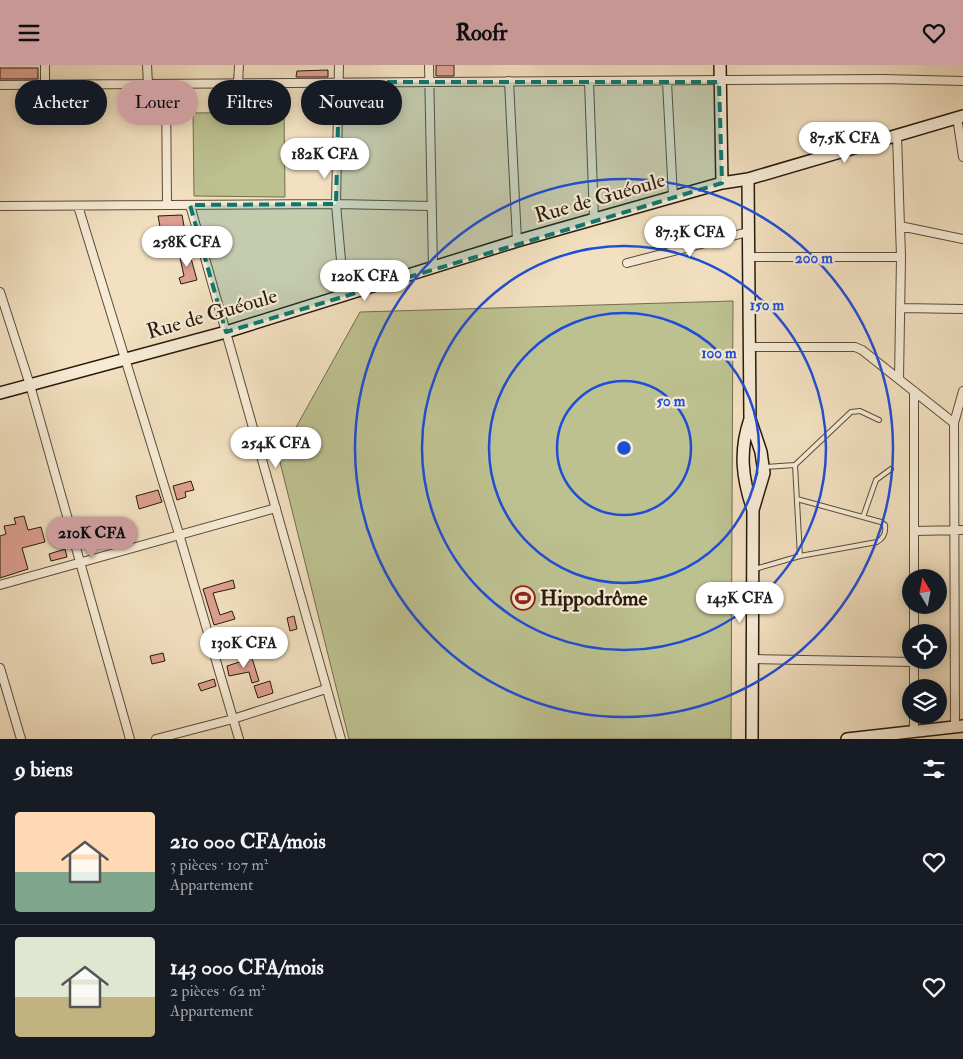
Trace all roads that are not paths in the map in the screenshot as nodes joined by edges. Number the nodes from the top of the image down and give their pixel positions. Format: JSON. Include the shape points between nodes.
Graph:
{"nodes":[{"id":1,"x":45,"y":65,"type":"edge"},
{"id":2,"x":147,"y":65,"type":"edge"},
{"id":3,"x":239,"y":65,"type":"edge"},
{"id":4,"x":339,"y":65,"type":"edge"},
{"id":5,"x":429,"y":65,"type":"edge"},
{"id":6,"x":720,"y":65,"type":"edge"},
{"id":7,"x":45,"y":80,"type":"edge"},
{"id":8,"x":148,"y":80,"type":"edge"},
{"id":9,"x":238,"y":80,"type":"edge"},
{"id":10,"x":339,"y":80,"type":"edge"},
{"id":11,"x":509,"y":81,"type":"junction"},
{"id":12,"x":589,"y":81,"type":"junction"},
{"id":13,"x":963,"y":81,"type":"edge"},
{"id":14,"x":402,"y":82,"type":"edge"},
{"id":15,"x":428,"y":82,"type":"junction"},
{"id":16,"x":667,"y":82,"type":"junction"},
{"id":17,"x":719,"y":82,"type":"junction"},
{"id":18,"x":0,"y":85,"type":"edge"},
{"id":19,"x":15,"y":85,"type":"edge"},
{"id":20,"x":960,"y":117,"type":"edge"},
{"id":21,"x":166,"y":125,"type":"edge"},
{"id":22,"x":338,"y":125,"type":"edge"},
{"id":23,"x":897,"y":135,"type":"junction"},
{"id":24,"x":963,"y":157,"type":"edge"},
{"id":25,"x":748,"y":179,"type":"junction"},
{"id":26,"x":722,"y":183,"type":"junction"},
{"id":27,"x":673,"y":197,"type":"junction"},
{"id":28,"x":336,"y":204,"type":"junction"},
{"id":29,"x":167,"y":205,"type":"junction"},
{"id":30,"x":190,"y":205,"type":"junction"},
{"id":31,"x":0,"y":206,"type":"edge"},
{"id":32,"x":78,"y":206,"type":"junction"},
{"id":33,"x":430,"y":206,"type":"junction"},
{"id":34,"x":594,"y":220,"type":"junction"},
{"id":35,"x":900,"y":227,"type":"junction"},
{"id":36,"x":748,"y":232,"type":"junction"},
{"id":37,"x":963,"y":239,"type":"edge"},
{"id":38,"x":517,"y":241,"type":"junction"},
{"id":39,"x":749,"y":257,"type":"junction"},
{"id":40,"x":901,"y":257,"type":"junction"},
{"id":41,"x":627,"y":263,"type":"dead end"},
{"id":42,"x":432,"y":268,"type":"junction"},
{"id":43,"x":0,"y":292,"type":"edge"},
{"id":44,"x":344,"y":294,"type":"junction"},
{"id":45,"x":900,"y":307,"type":"junction"},
{"id":46,"x":963,"y":309,"type":"edge"},
{"id":47,"x":226,"y":332,"type":"junction"},
{"id":48,"x":749,"y":347,"type":"junction"},
{"id":49,"x":126,"y":358,"type":"junction"},
{"id":50,"x":899,"y":379,"type":"junction"},
{"id":51,"x":30,"y":385,"type":"junction"},
{"id":52,"x":914,"y":391,"type":"junction"},
{"id":53,"x":963,"y":391,"type":"edge"},
{"id":54,"x":0,"y":393,"type":"edge"},
{"id":55,"x":750,"y":419,"type":"junction"},
{"id":56,"x":879,"y":420,"type":"dead end"},
{"id":57,"x":954,"y":423,"type":"junction"},
{"id":58,"x":795,"y":465,"type":"junction"},
{"id":59,"x":764,"y":467,"type":"junction"},
{"id":60,"x":892,"y":469,"type":"dead end"},
{"id":61,"x":797,"y":499,"type":"junction"},
{"id":62,"x":276,"y":508,"type":"junction"},
{"id":63,"x":753,"y":510,"type":"junction"},
{"id":64,"x":863,"y":517,"type":"junction"},
{"id":65,"x":954,"y":530,"type":"junction"},
{"id":66,"x":963,"y":530,"type":"edge"},
{"id":67,"x":914,"y":531,"type":"junction"},
{"id":68,"x":179,"y":534,"type":"junction"},
{"id":69,"x":800,"y":556,"type":"junction"},
{"id":70,"x":80,"y":561,"type":"junction"},
{"id":71,"x":753,"y":569,"type":"junction"},
{"id":72,"x":914,"y":569,"type":"edge"},
{"id":73,"x":0,"y":585,"type":"edge"},
{"id":74,"x":753,"y":659,"type":"junction"},
{"id":75,"x":902,"y":661,"type":"edge"},
{"id":76,"x":0,"y":668,"type":"edge"},
{"id":77,"x":326,"y":689,"type":"junction"},
{"id":78,"x":234,"y":719,"type":"junction"},
{"id":79,"x":959,"y":726,"type":"edge"},
{"id":80,"x":920,"y":733,"type":"edge"},
{"id":81,"x":859,"y":738,"type":"edge"},
{"id":82,"x":21,"y":739,"type":"edge"},
{"id":83,"x":130,"y":739,"type":"edge"},
{"id":84,"x":156,"y":739,"type":"edge"},
{"id":85,"x":238,"y":739,"type":"edge"},
{"id":86,"x":341,"y":739,"type":"edge"},
{"id":87,"x":752,"y":739,"type":"edge"},
{"id":88,"x":847,"y":739,"type":"edge"}],
"edges":[{"from":1,"to":7,"type":"street"},
{"from":2,"to":8,"type":"street"},
{"from":3,"to":9,"type":"street"},
{"from":4,"to":10,"type":"street"},
{"from":5,"to":15,"type":"street"},
{"from":6,"to":17,"type":"main road"},
{"from":11,"to":12,"type":"street"},
{"from":11,"to":15,"type":"street"},
{"from":11,"to":38,"type":"street"},
{"from":12,"to":16,"type":"street"},
{"from":12,"to":34,"type":"street"},
{"from":13,"to":17,"type":"street"},
{"from":14,"to":15,"type":"street"},
{"from":15,"to":33,"type":"street"},
{"from":16,"to":17,"type":"street"},
{"from":16,"to":27,"type":"street"},
{"from":17,"to":26,"type":"main road"},
{"from":18,"to":19,"type":"street"},
{"from":20,"to":23,"type":"main road","name":"Rue de Guéoule"},
{"from":20,"to":24,"type":"street"},
{"from":21,"to":29,"type":"street"},
{"from":22,"to":28,"type":"street"},
{"from":23,"to":25,"type":"main road","name":"Rue de Guéoule"},
{"from":23,"to":35,"type":"street"},
{"from":25,"to":26,"type":"main road","name":"Rue de Guéoule"},
{"from":25,"to":36,"type":"main road"},
{"from":26,"to":27,"type":"main road","name":"Rue de Guéoule"},
{"from":27,"to":34,"type":"main road","name":"Rue de Guéoule"},
{"from":28,"to":30,"type":"street"},
{"from":28,"to":33,"type":"street"},
{"from":28,"to":44,"type":"street"},
{"from":29,"to":30,"type":"street"},
{"from":29,"to":32,"type":"street"},
{"from":30,"to":47,"type":"street"},
{"from":31,"to":32,"type":"street"},
{"from":32,"to":49,"type":"street"},
{"from":33,"to":42,"type":"street"},
{"from":34,"to":38,"type":"main road","name":"Rue de Guéoule"},
{"from":35,"to":37,"type":"street"},
{"from":35,"to":40,"type":"street"},
{"from":36,"to":39,"type":"main road"},
{"from":36,"to":41,"type":"street"},
{"from":38,"to":42,"type":"main road","name":"Rue de Guéoule"},
{"from":39,"to":40,"type":"street"},
{"from":39,"to":48,"type":"main road"},
{"from":40,"to":45,"type":"street"},
{"from":42,"to":44,"type":"main road","name":"Rue de Guéoule"},
{"from":43,"to":51,"type":"street"},
{"from":44,"to":47,"type":"main road","name":"Rue de Guéoule"},
{"from":45,"to":46,"type":"street"},
{"from":45,"to":50,"type":"street"},
{"from":47,"to":49,"type":"main road","name":"Rue de Guéoule"},
{"from":47,"to":62,"type":"street"},
{"from":48,"to":50,"type":"street","via":[[855,347]]},
{"from":48,"to":55,"type":"main road"},
{"from":49,"to":51,"type":"main road","name":"Rue de Guéoule"},
{"from":49,"to":68,"type":"street"},
{"from":50,"to":52,"type":"street"},
{"from":51,"to":54,"type":"main road","name":"Rue de Guéoule"},
{"from":51,"to":70,"type":"street"},
{"from":52,"to":57,"type":"street"},
{"from":52,"to":67,"type":"street"},
{"from":53,"to":57,"type":"street"},
{"from":55,"to":59,"type":"main road"},
{"from":55,"to":63,"type":"main road","via":[[743,438],[742,461]]},
{"from":56,"to":58,"type":"lane","via":[[860,411],[851,412]]},
{"from":57,"to":65,"type":"street"},
{"from":58,"to":59,"type":"lane"},
{"from":58,"to":61,"type":"lane"},
{"from":59,"to":63,"type":"main road"},
{"from":60,"to":64,"type":"lane","via":[[876,480]]},
{"from":61,"to":64,"type":"lane"},
{"from":61,"to":69,"type":"lane"},
{"from":62,"to":68,"type":"street"},
{"from":62,"to":77,"type":"street"},
{"from":63,"to":71,"type":"main road"},
{"from":64,"to":69,"type":"lane","via":[[885,525],[883,539]]},
{"from":65,"to":66,"type":"street"},
{"from":65,"to":67,"type":"street"},
{"from":65,"to":79,"type":"street"},
{"from":67,"to":72,"type":"street"},
{"from":68,"to":70,"type":"street"},
{"from":68,"to":78,"type":"street"},
{"from":69,"to":71,"type":"lane"},
{"from":70,"to":73,"type":"street"},
{"from":70,"to":83,"type":"street"},
{"from":71,"to":74,"type":"main road"},
{"from":74,"to":75,"type":"street"},
{"from":74,"to":87,"type":"main road"},
{"from":76,"to":82,"type":"street"},
{"from":77,"to":78,"type":"street"},
{"from":77,"to":86,"type":"street"},
{"from":78,"to":84,"type":"street"},
{"from":78,"to":85,"type":"street"},
{"from":79,"to":80,"type":"main road"},
{"from":80,"to":81,"type":"main road"},
{"from":81,"to":88,"type":"main road"}]}
